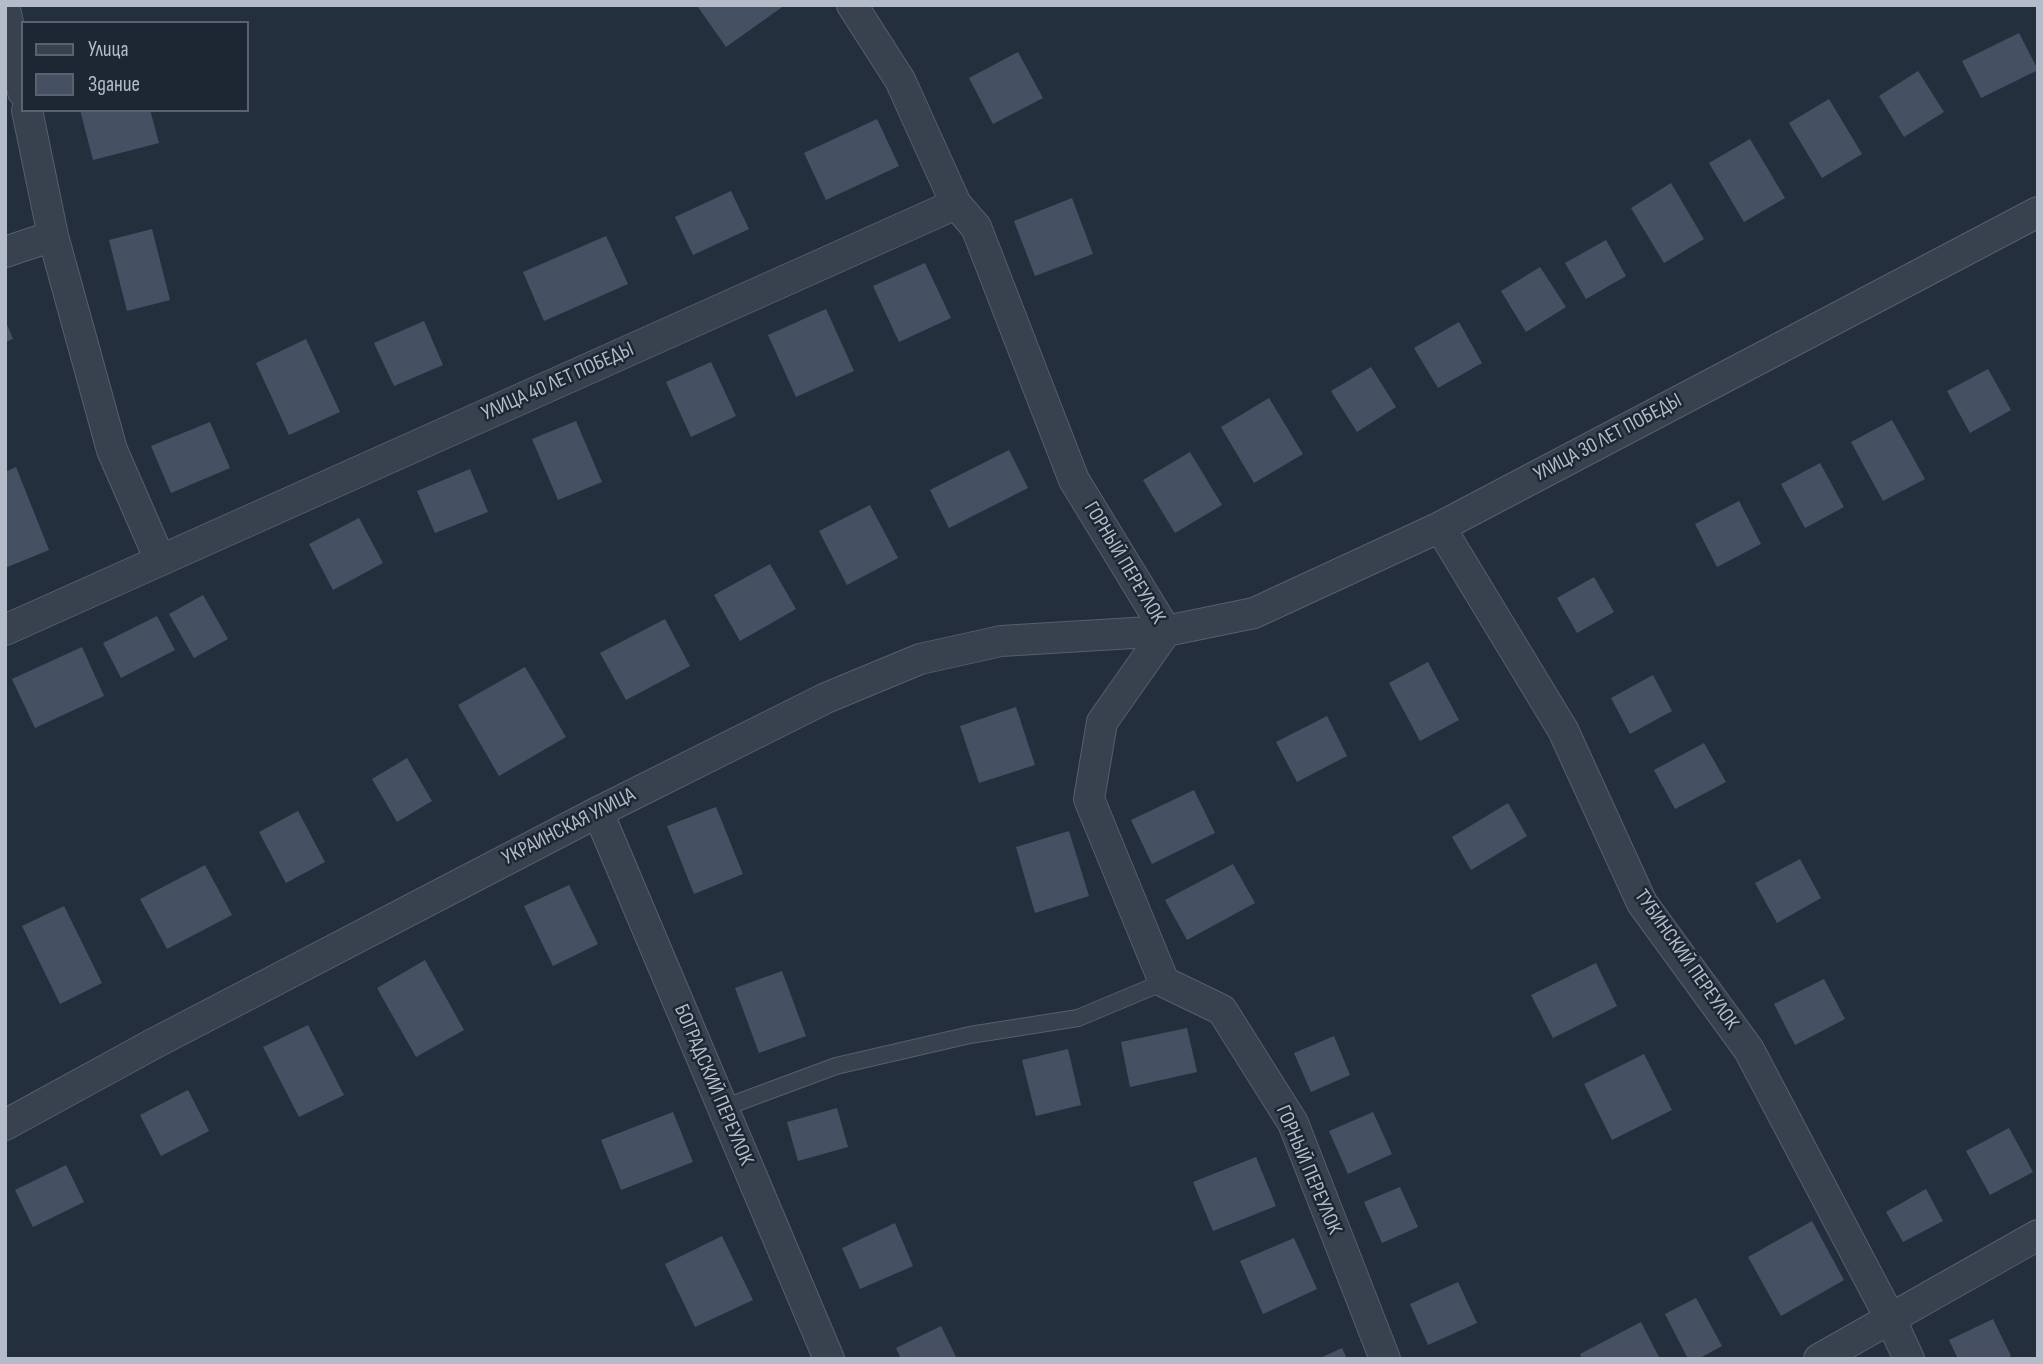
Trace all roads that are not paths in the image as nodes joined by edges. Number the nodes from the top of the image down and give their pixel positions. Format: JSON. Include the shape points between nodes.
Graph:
{"nodes":[{"id":1,"x":852,"y":5,"type":"edge"},
{"id":2,"x":5,"y":9,"type":"edge"},
{"id":3,"x":21,"y":83,"type":"edge"},
{"id":4,"x":27,"y":112,"type":"edge"},
{"id":5,"x":956,"y":204,"type":"junction"},
{"id":6,"x":2038,"y":212,"type":"edge"},
{"id":7,"x":53,"y":236,"type":"junction"},
{"id":8,"x":5,"y":252,"type":"edge"},
{"id":9,"x":1440,"y":527,"type":"junction"},
{"id":10,"x":160,"y":560,"type":"junction"},
{"id":11,"x":5,"y":630,"type":"edge"},
{"id":12,"x":1166,"y":631,"type":"junction"},
{"id":13,"x":598,"y":812,"type":"junction"},
{"id":14,"x":1164,"y":982,"type":"junction"},
{"id":15,"x":723,"y":1108,"type":"junction"},
{"id":16,"x":5,"y":1125,"type":"edge"},
{"id":17,"x":2038,"y":1235,"type":"edge"},
{"id":18,"x":1891,"y":1320,"type":"junction"},
{"id":19,"x":830,"y":1359,"type":"edge"},
{"id":20,"x":1385,"y":1359,"type":"edge"},
{"id":21,"x":1819,"y":1359,"type":"edge"},
{"id":22,"x":1909,"y":1359,"type":"edge"}],
"edges":[{"from":1,"to":5,"type":"street","name":"ГОРНЫЙ ПЕРЕУЛОК","via":[[900,80]]},
{"from":2,"to":3,"type":"street"},
{"from":4,"to":7,"type":"street"},
{"from":5,"to":10,"type":"street","name":"УЛИЦА 40 ЛЕТ ПОБЕДЫ"},
{"from":5,"to":12,"type":"street","name":"ГОРНЫЙ ПЕРЕУЛОК","via":[[976,227],[1074,480]]},
{"from":6,"to":9,"type":"street","name":"УЛИЦА 30 ЛЕТ ПОБЕДЫ"},
{"from":7,"to":8,"type":"street"},
{"from":7,"to":10,"type":"street","via":[[112,450]]},
{"from":9,"to":12,"type":"street","name":"УЛИЦА 30 ЛЕТ ПОБЕДЫ","via":[[1254,612]]},
{"from":9,"to":18,"type":"street","name":"ТУБИНСКИЙ ПЕРЕУЛОК","via":[[1563,730],[1642,903],[1749,1050]]},
{"from":10,"to":11,"type":"street","name":"УЛИЦА 40 ЛЕТ ПОБЕДЫ"},
{"from":12,"to":13,"type":"street","name":"УКРАИНСКАЯ УЛИЦА","via":[[1000,641],[920,659],[827,698]]},
{"from":12,"to":14,"type":"street","name":"ГОРНЫЙ ПЕРЕУЛОК","via":[[1102,722],[1089,799]]},
{"from":13,"to":15,"type":"street","name":"БОГРАДСКИЙ ПЕРЕУЛОК"},
{"from":13,"to":16,"type":"street","name":"УКРАИНСКАЯ УЛИЦА"},
{"from":14,"to":15,"type":"lane","via":[[1078,1018],[970,1035],[836,1066]]},
{"from":14,"to":20,"type":"street","name":"ГОРНЫЙ ПЕРЕУЛОК","via":[[1222,1010],[1293,1123]]},
{"from":15,"to":19,"type":"street","name":"БОГРАДСКИЙ ПЕРЕУЛОК"},
{"from":17,"to":18,"type":"street"},
{"from":18,"to":21,"type":"street"},
{"from":18,"to":22,"type":"street","name":"ТУБИНСКИЙ ПЕРЕУЛОК"}]}
